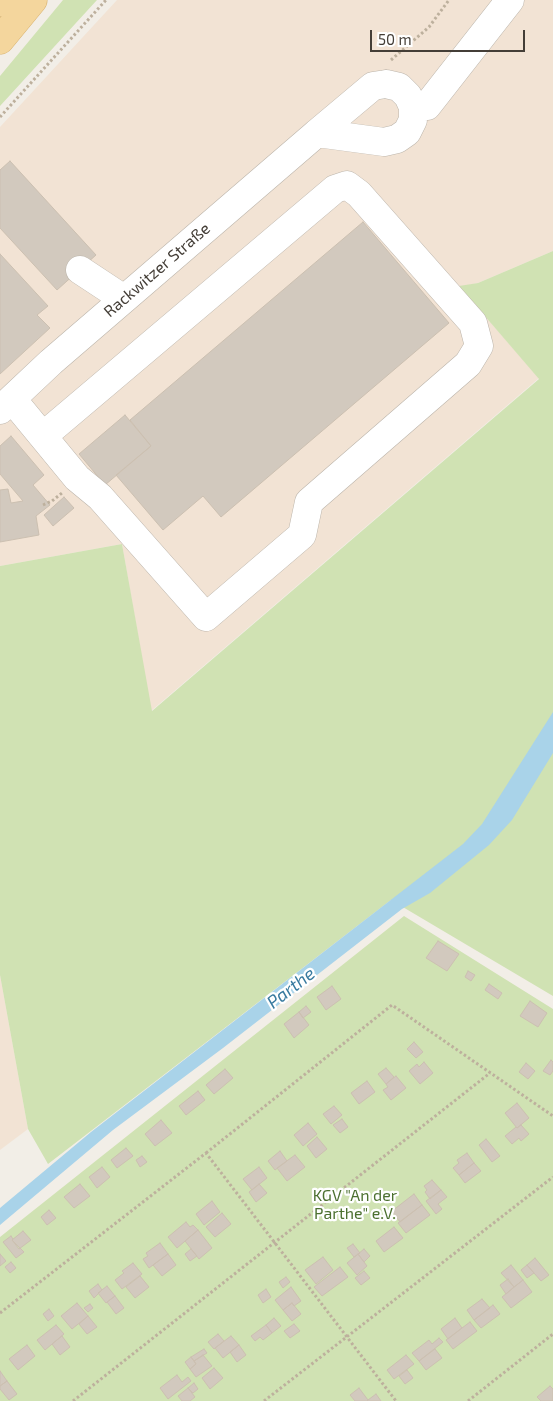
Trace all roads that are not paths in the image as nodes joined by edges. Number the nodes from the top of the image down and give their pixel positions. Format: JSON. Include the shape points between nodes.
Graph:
{"nodes":[{"id":1,"x":33,"y":0,"type":"edge"},
{"id":2,"x":510,"y":0,"type":"edge"},
{"id":3,"x":0,"y":40,"type":"edge"},
{"id":4,"x":413,"y":107,"type":"junction"},
{"id":5,"x":317,"y":133,"type":"junction"},
{"id":6,"x":80,"y":270,"type":"dead end"},
{"id":7,"x":124,"y":299,"type":"junction"},
{"id":8,"x":6,"y":404,"type":"edge"},
{"id":9,"x":43,"y":436,"type":"junction"}],
"edges":[{"from":1,"to":3,"type":"main road"},
{"from":2,"to":4,"type":"street","via":[[427,106]]},
{"from":4,"to":5,"type":"street","via":[[413,120],[407,132],[396,139],[384,142]]},
{"from":4,"to":5,"type":"street","name":"Rackwitzer Straße","via":[[408,96],[398,87],[386,84],[373,86]]},
{"from":5,"to":7,"type":"street","name":"Rackwitzer Straße"},
{"from":6,"to":7,"type":"street"},
{"from":7,"to":8,"type":"street","name":"Rackwitzer Straße"},
{"from":8,"to":9,"type":"street"},
{"from":9,"to":9,"type":"street","via":[[77,478],[100,497],[206,616],[302,535],[309,502],[468,364],[479,346],[473,324],[359,194],[347,185],[335,189]]}]}
